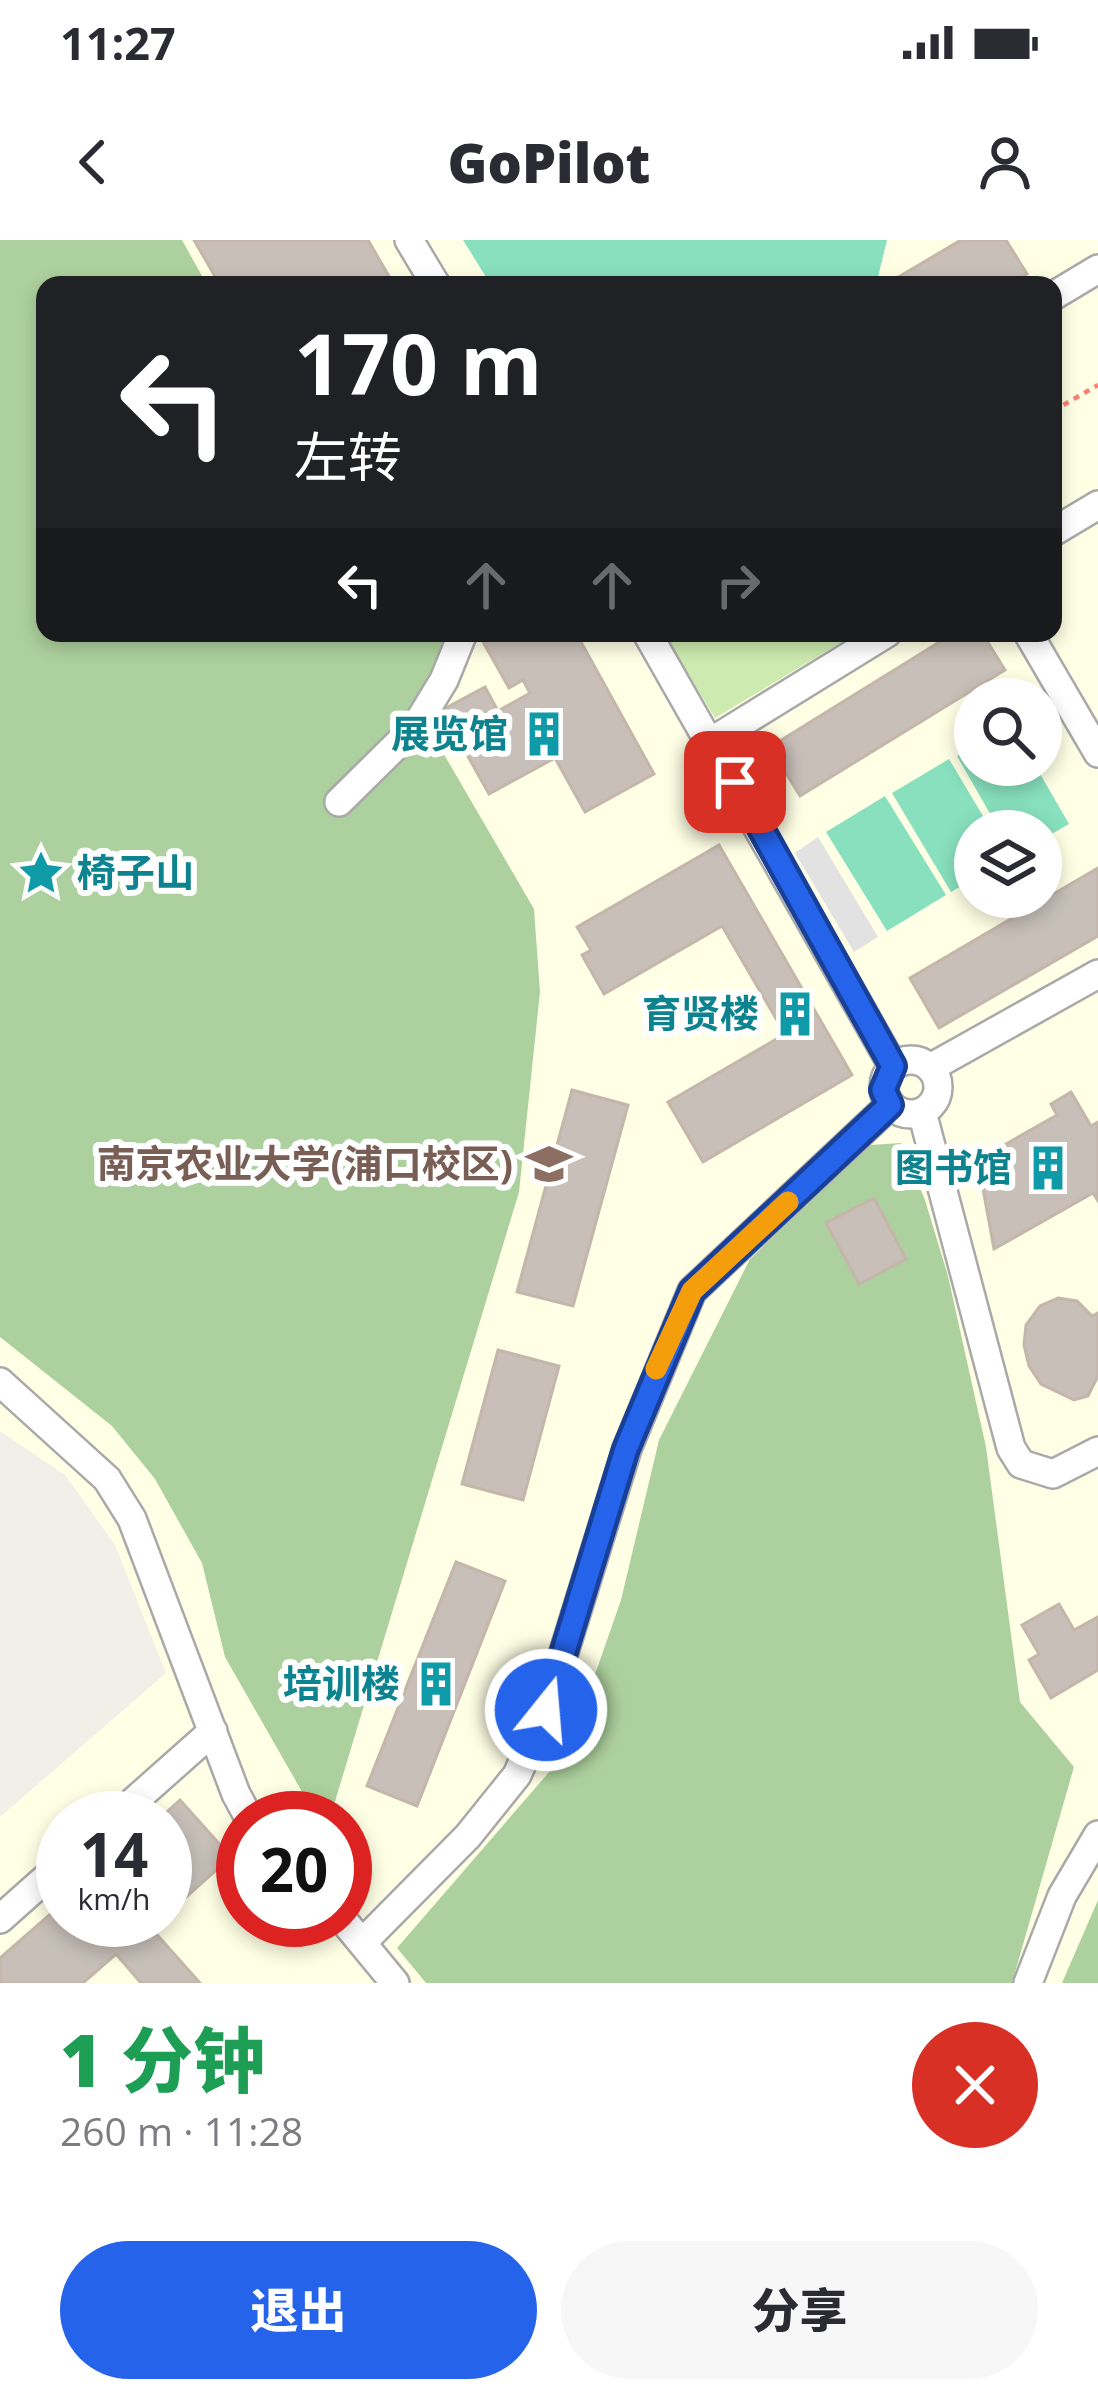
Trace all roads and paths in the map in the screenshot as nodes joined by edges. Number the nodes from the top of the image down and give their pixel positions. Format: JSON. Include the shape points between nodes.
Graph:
{"nodes":[{"id":1,"x":409,"y":240,"type":"edge"},
{"id":2,"x":1098,"y":269,"type":"edge"},
{"id":3,"x":431,"y":276,"type":"edge"},
{"id":4,"x":1062,"y":291,"type":"edge"},
{"id":5,"x":1098,"y":385,"type":"edge"},
{"id":6,"x":1062,"y":406,"type":"edge"},
{"id":7,"x":1098,"y":505,"type":"edge"},
{"id":8,"x":1062,"y":527,"type":"edge"},
{"id":9,"x":459,"y":642,"type":"edge"},
{"id":10,"x":652,"y":642,"type":"edge"},
{"id":11,"x":872,"y":642,"type":"edge"},
{"id":12,"x":1033,"y":642,"type":"edge"},
{"id":13,"x":712,"y":741,"type":"junction"},
{"id":14,"x":1098,"y":753,"type":"edge"},
{"id":15,"x":339,"y":802,"type":"dead end"},
{"id":16,"x":1098,"y":974,"type":"edge"},
{"id":17,"x":893,"y":1066,"type":"junction"},
{"id":18,"x":930,"y":1068,"type":"junction"},
{"id":19,"x":890,"y":1105,"type":"junction"},
{"id":20,"x":922,"y":1112,"type":"junction"},
{"id":21,"x":0,"y":1382,"type":"edge"},
{"id":22,"x":1094,"y":1461,"type":"edge"},
{"id":23,"x":213,"y":1731,"type":"junction"},
{"id":24,"x":145,"y":1791,"type":"edge"},
{"id":25,"x":238,"y":1791,"type":"edge"},
{"id":26,"x":1098,"y":1835,"type":"edge"},
{"id":27,"x":36,"y":1887,"type":"edge"},
{"id":28,"x":0,"y":1919,"type":"edge"},
{"id":29,"x":372,"y":1934,"type":"edge"},
{"id":30,"x":368,"y":1947,"type":"edge"},
{"id":31,"x":395,"y":1983,"type":"edge"},
{"id":32,"x":1028,"y":1983,"type":"edge"}],
"edges":[{"from":1,"to":3,"type":"lane"},
{"from":2,"to":4,"type":"lane"},
{"from":5,"to":6,"type":"path"},
{"from":7,"to":8,"type":"lane"},
{"from":9,"to":15,"type":"lane","via":[[416,726]]},
{"from":10,"to":13,"type":"lane"},
{"from":11,"to":13,"type":"lane"},
{"from":12,"to":14,"type":"lane"},
{"from":13,"to":17,"type":"lane"},
{"from":16,"to":18,"type":"lane"},
{"from":17,"to":18,"type":"lane","via":[[908,1060]]},
{"from":17,"to":19,"type":"lane","via":[[883,1090]]},
{"from":18,"to":20,"type":"lane","via":[[938,1090]]},
{"from":19,"to":20,"type":"lane"},
{"from":19,"to":29,"type":"lane","via":[[692,1291],[626,1449],[546,1710],[517,1775]]},
{"from":20,"to":22,"type":"lane","via":[[1011,1448],[1037,1472]]},
{"from":21,"to":23,"type":"lane","via":[[107,1479],[132,1519]]},
{"from":23,"to":24,"type":"lane"},
{"from":23,"to":25,"type":"lane"},
{"from":26,"to":32,"type":"lane","via":[[1062,1896]]},
{"from":27,"to":28,"type":"lane"},
{"from":30,"to":31,"type":"lane"}]}
